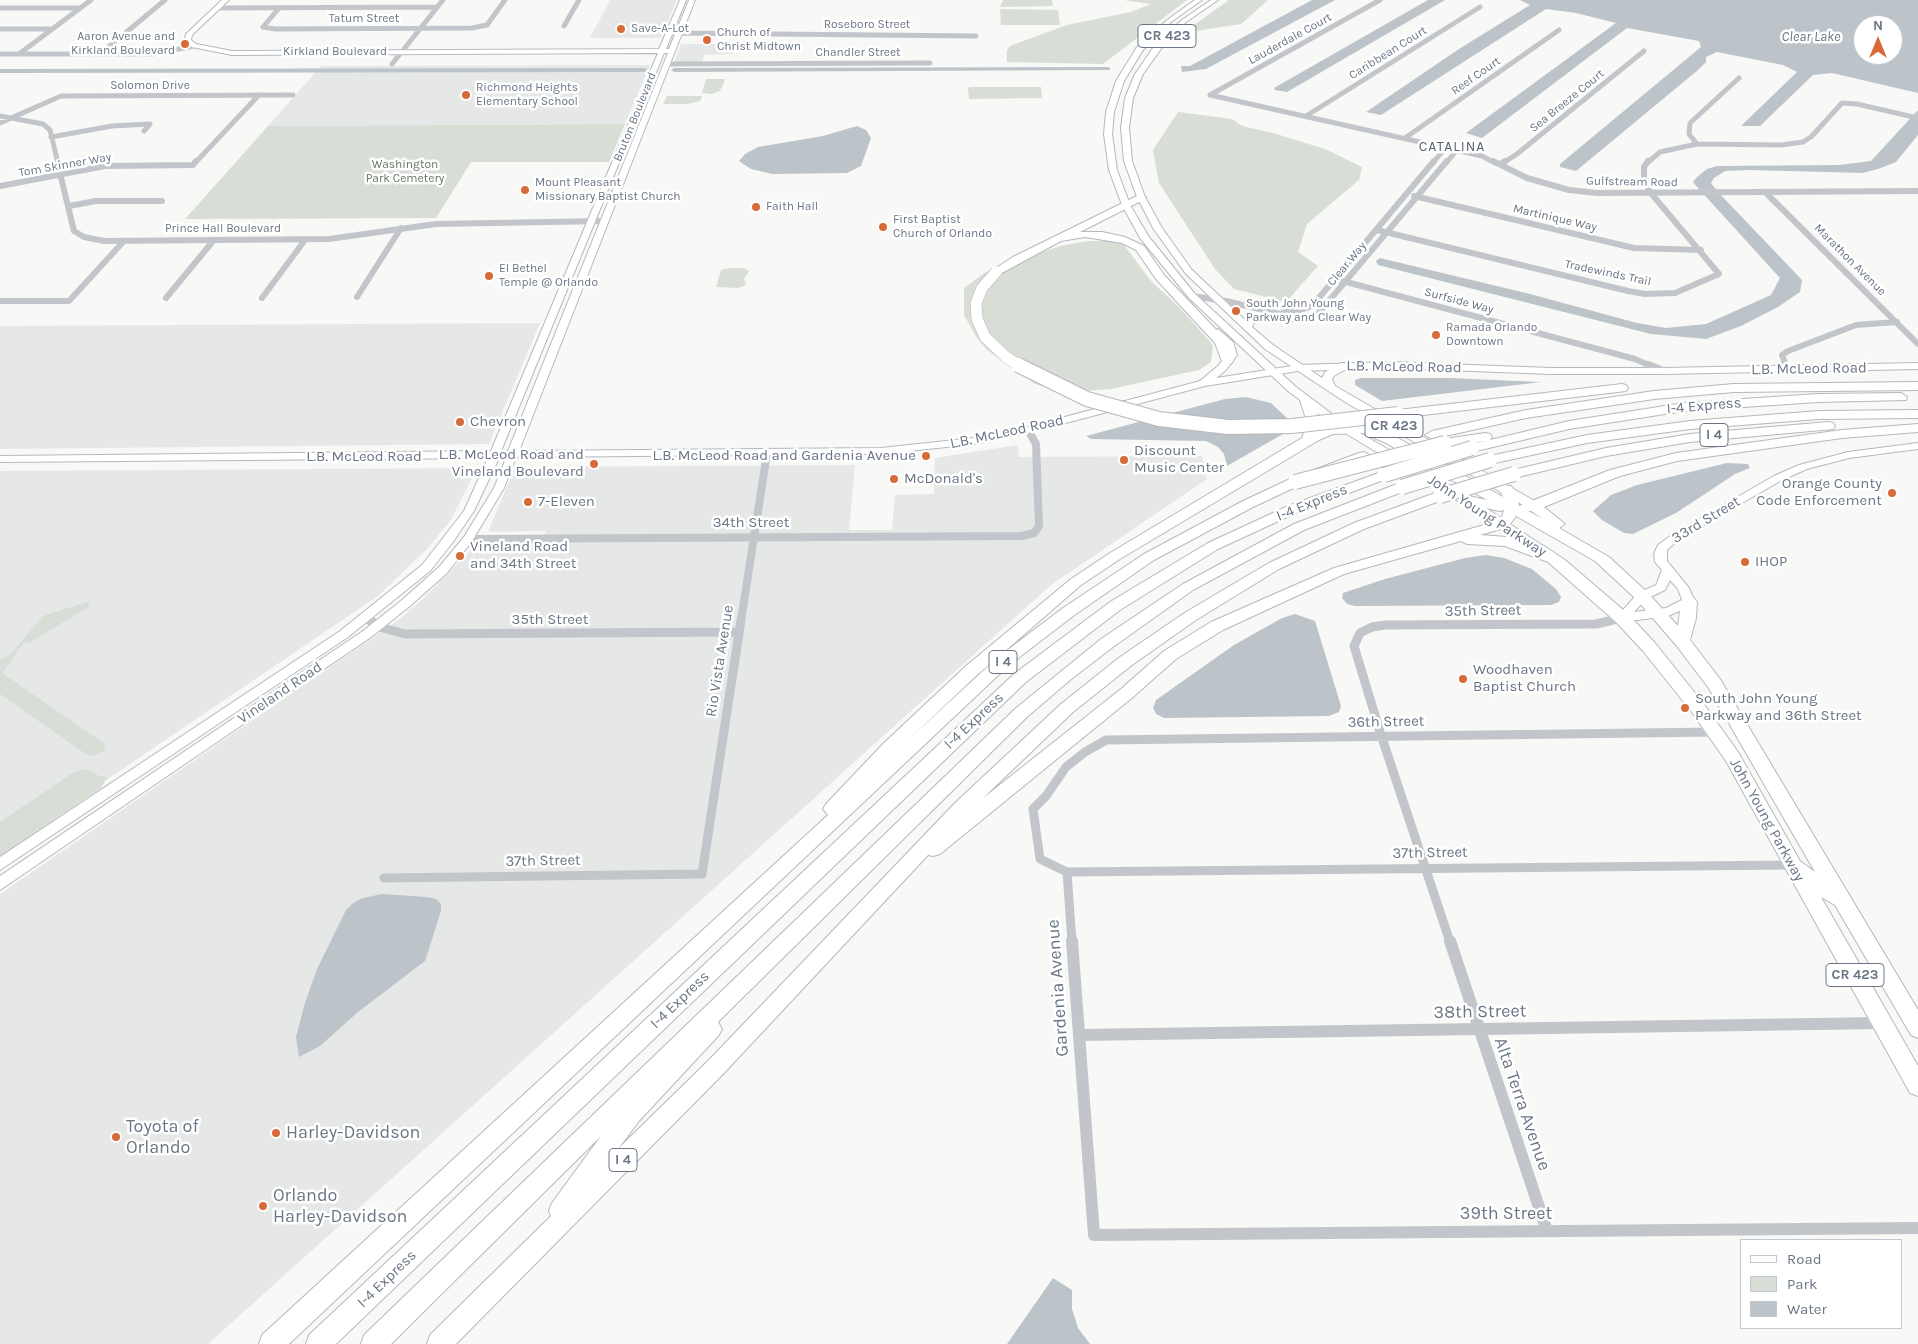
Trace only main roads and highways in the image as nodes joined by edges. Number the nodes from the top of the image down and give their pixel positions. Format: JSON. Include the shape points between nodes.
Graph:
{"nodes":[{"id":1,"x":1199,"y":0,"type":"edge"},
{"id":2,"x":1215,"y":0,"type":"edge"},
{"id":3,"x":1140,"y":198,"type":"junction"},
{"id":4,"x":1126,"y":205,"type":"junction"},
{"id":5,"x":1062,"y":238,"type":"junction"},
{"id":6,"x":1209,"y":313,"type":"junction"},
{"id":7,"x":1297,"y":318,"type":"road end"},
{"id":8,"x":1247,"y":328,"type":"junction"},
{"id":9,"x":1227,"y":361,"type":"junction"},
{"id":10,"x":1346,"y":365,"type":"road end"},
{"id":11,"x":1204,"y":383,"type":"road end"},
{"id":12,"x":1918,"y":386,"type":"edge"},
{"id":13,"x":1734,"y":388,"type":"junction"},
{"id":14,"x":1331,"y":389,"type":"junction"},
{"id":15,"x":1918,"y":396,"type":"edge"},
{"id":16,"x":1306,"y":400,"type":"junction"},
{"id":17,"x":1918,"y":414,"type":"edge"},
{"id":18,"x":1918,"y":424,"type":"edge"},
{"id":19,"x":1569,"y":425,"type":"junction"},
{"id":20,"x":1344,"y":428,"type":"junction"},
{"id":21,"x":1918,"y":428,"type":"edge"},
{"id":22,"x":1304,"y":443,"type":"junction"},
{"id":23,"x":1445,"y":443,"type":"joint"},
{"id":24,"x":1490,"y":460,"type":"joint"},
{"id":25,"x":1295,"y":482,"type":"junction"},
{"id":26,"x":1402,"y":487,"type":"joint"},
{"id":27,"x":1506,"y":489,"type":"junction"},
{"id":28,"x":1561,"y":494,"type":"junction"},
{"id":29,"x":1464,"y":499,"type":"junction"},
{"id":30,"x":1534,"y":506,"type":"junction"},
{"id":31,"x":1512,"y":509,"type":"junction"},
{"id":32,"x":1503,"y":524,"type":"junction"},
{"id":33,"x":1570,"y":533,"type":"junction"},
{"id":34,"x":1448,"y":539,"type":"junction"},
{"id":35,"x":1539,"y":549,"type":"joint"},
{"id":36,"x":1604,"y":560,"type":"junction"},
{"id":37,"x":1560,"y":563,"type":"junction"},
{"id":38,"x":1688,"y":602,"type":"road end"},
{"id":39,"x":1682,"y":641,"type":"junction"},
{"id":40,"x":1792,"y":864,"type":"junction"},
{"id":41,"x":900,"y":874,"type":"junction"},
{"id":42,"x":1847,"y":908,"type":"junction"},
{"id":43,"x":698,"y":948,"type":"junction"},
{"id":44,"x":738,"y":988,"type":"junction"},
{"id":45,"x":1918,"y":1029,"type":"edge"},
{"id":46,"x":1918,"y":1086,"type":"edge"},
{"id":47,"x":530,"y":1254,"type":"junction"},
{"id":48,"x":270,"y":1344,"type":"edge"},
{"id":49,"x":318,"y":1344,"type":"edge"},
{"id":50,"x":373,"y":1344,"type":"edge"},
{"id":51,"x":439,"y":1344,"type":"edge"}],
"edges":[{"from":1,"to":4,"type":"main road","name":"John Young Parkway","number":"CR 423","via":[[1147,41],[1129,64],[1117,88],[1110,112],[1109,147],[1113,170]]},
{"from":2,"to":3,"type":"main road","name":"John Young Parkway","number":"CR 423","via":[[1184,21],[1164,40],[1144,65],[1134,86],[1127,108],[1125,139],[1131,173]]},
{"from":3,"to":4,"type":"highway"},
{"from":3,"to":8,"type":"main road","name":"John Young Parkway","number":"CR 423","via":[[1167,242],[1211,295]]},
{"from":4,"to":5,"type":"highway"},
{"from":4,"to":6,"type":"main road","name":"John Young Parkway","number":"CR 423","via":[[1156,254]]},
{"from":5,"to":9,"type":"highway","via":[[1102,235],[1125,240],[1140,248],[1160,277],[1220,341]]},
{"from":5,"to":13,"type":"highway","bridge":true,"via":[[996,272],[982,288],[976,303],[977,319],[985,337],[1006,357],[1029,372],[1087,399],[1159,418],[1228,427],[1299,426],[1626,388]]},
{"from":6,"to":9,"type":"main road","via":[[1208,321],[1231,348],[1232,354]]},
{"from":6,"to":16,"type":"main road","name":"John Young Parkway","number":"CR 423"},
{"from":7,"to":8,"type":"main road","via":[[1255,318]]},
{"from":8,"to":14,"type":"main road","name":"John Young Parkway","number":"CR 423"},
{"from":9,"to":11,"type":"main road"},
{"from":10,"to":14,"type":"main road","via":[[1329,374],[1327,379]]},
{"from":12,"to":13,"type":"highway","number":"I 4"},
{"from":13,"to":25,"type":"highway","number":"I 4","via":[[1582,404],[1488,422],[1364,456]]},
{"from":14,"to":27,"type":"main road","name":"John Young Parkway","number":"CR 423"},
{"from":15,"to":19,"type":"highway","name":"I-4 Express","via":[[1818,398],[1684,407]]},
{"from":16,"to":20,"type":"main road","name":"John Young Parkway","number":"CR 423"},
{"from":16,"to":22,"type":"highway","via":[[1314,422]]},
{"from":17,"to":24,"type":"highway","name":"I-4 Express","via":[[1819,415],[1690,424],[1588,439]]},
{"from":18,"to":41,"type":"highway","number":"I 4","bridge":true,"via":[[1821,426],[1719,435],[1606,452],[1440,496],[1359,526],[1274,566],[1140,651],[1067,708],[1010,760]]},
{"from":19,"to":23,"type":"highway"},
{"from":19,"to":49,"type":"highway","name":"I-4 Express","bridge":true,"via":[[1472,448],[1384,475],[1294,509],[1214,546],[1115,606],[1020,678]]},
{"from":20,"to":22,"type":"highway","via":[[1323,433]]},
{"from":20,"to":29,"type":"main road","name":"John Young Parkway","number":"CR 423"},
{"from":20,"to":31,"type":"highway","via":[[1366,430],[1391,440]]},
{"from":21,"to":28,"type":"highway","via":[[1842,434],[1676,457],[1615,472]]},
{"from":22,"to":43,"type":"highway","via":[[1116,556],[1029,619],[889,748]]},
{"from":23,"to":25,"type":"highway","bridge":true},
{"from":24,"to":26,"type":"highway","name":"I-4 Express","bridge":true},
{"from":25,"to":43,"type":"highway","number":"I 4","via":[[1240,508],[1150,558],[1036,635],[988,675]]},
{"from":26,"to":44,"type":"highway","name":"I-4 Express","via":[[1307,524],[1255,549],[1188,587],[1106,643],[1021,712]]},
{"from":27,"to":30,"type":"main road","name":"John Young Parkway","number":"CR 423"},
{"from":27,"to":31,"type":"highway"},
{"from":28,"to":30,"type":"highway"},
{"from":28,"to":33,"type":"highway","via":[[1561,510]]},
{"from":29,"to":31,"type":"highway"},
{"from":29,"to":32,"type":"main road","name":"John Young Parkway","number":"CR 423"},
{"from":30,"to":31,"type":"highway"},
{"from":30,"to":33,"type":"highway","name":"John Young Parkway","number":"CR 423"},
{"from":31,"to":32,"type":"highway"},
{"from":31,"to":36,"type":"highway"},
{"from":32,"to":34,"type":"highway"},
{"from":32,"to":35,"type":"main road","name":"John Young Parkway","number":"CR 423"},
{"from":33,"to":36,"type":"highway","name":"John Young Parkway","number":"CR 423"},
{"from":34,"to":37,"type":"highway","via":[[1507,542]]},
{"from":34,"to":41,"type":"highway","via":[[1339,571],[1217,626],[1170,655],[1127,694]]},
{"from":35,"to":37,"type":"highway","name":"John Young Parkway","number":"CR 423"},
{"from":36,"to":39,"type":"highway","name":"John Young Parkway","number":"CR 423"},
{"from":37,"to":40,"type":"highway","name":"John Young Parkway","number":"CR 423","via":[[1622,618],[1674,677],[1732,757]]},
{"from":38,"to":39,"type":"highway"},
{"from":39,"to":42,"type":"highway","name":"John Young Parkway","number":"CR 423","via":[[1732,710]]},
{"from":40,"to":42,"type":"highway"},
{"from":40,"to":46,"type":"highway","name":"John Young Parkway","number":"CR 423"},
{"from":41,"to":47,"type":"highway","number":"I 4","via":[[717,1066]]},
{"from":42,"to":45,"type":"highway","name":"John Young Parkway","number":"CR 423"},
{"from":43,"to":48,"type":"highway","number":"I 4"},
{"from":44,"to":47,"type":"highway","via":[[714,1027],[631,1114]]},
{"from":44,"to":50,"type":"highway","name":"I-4 Express"},
{"from":47,"to":51,"type":"highway","number":"I 4"}]}
